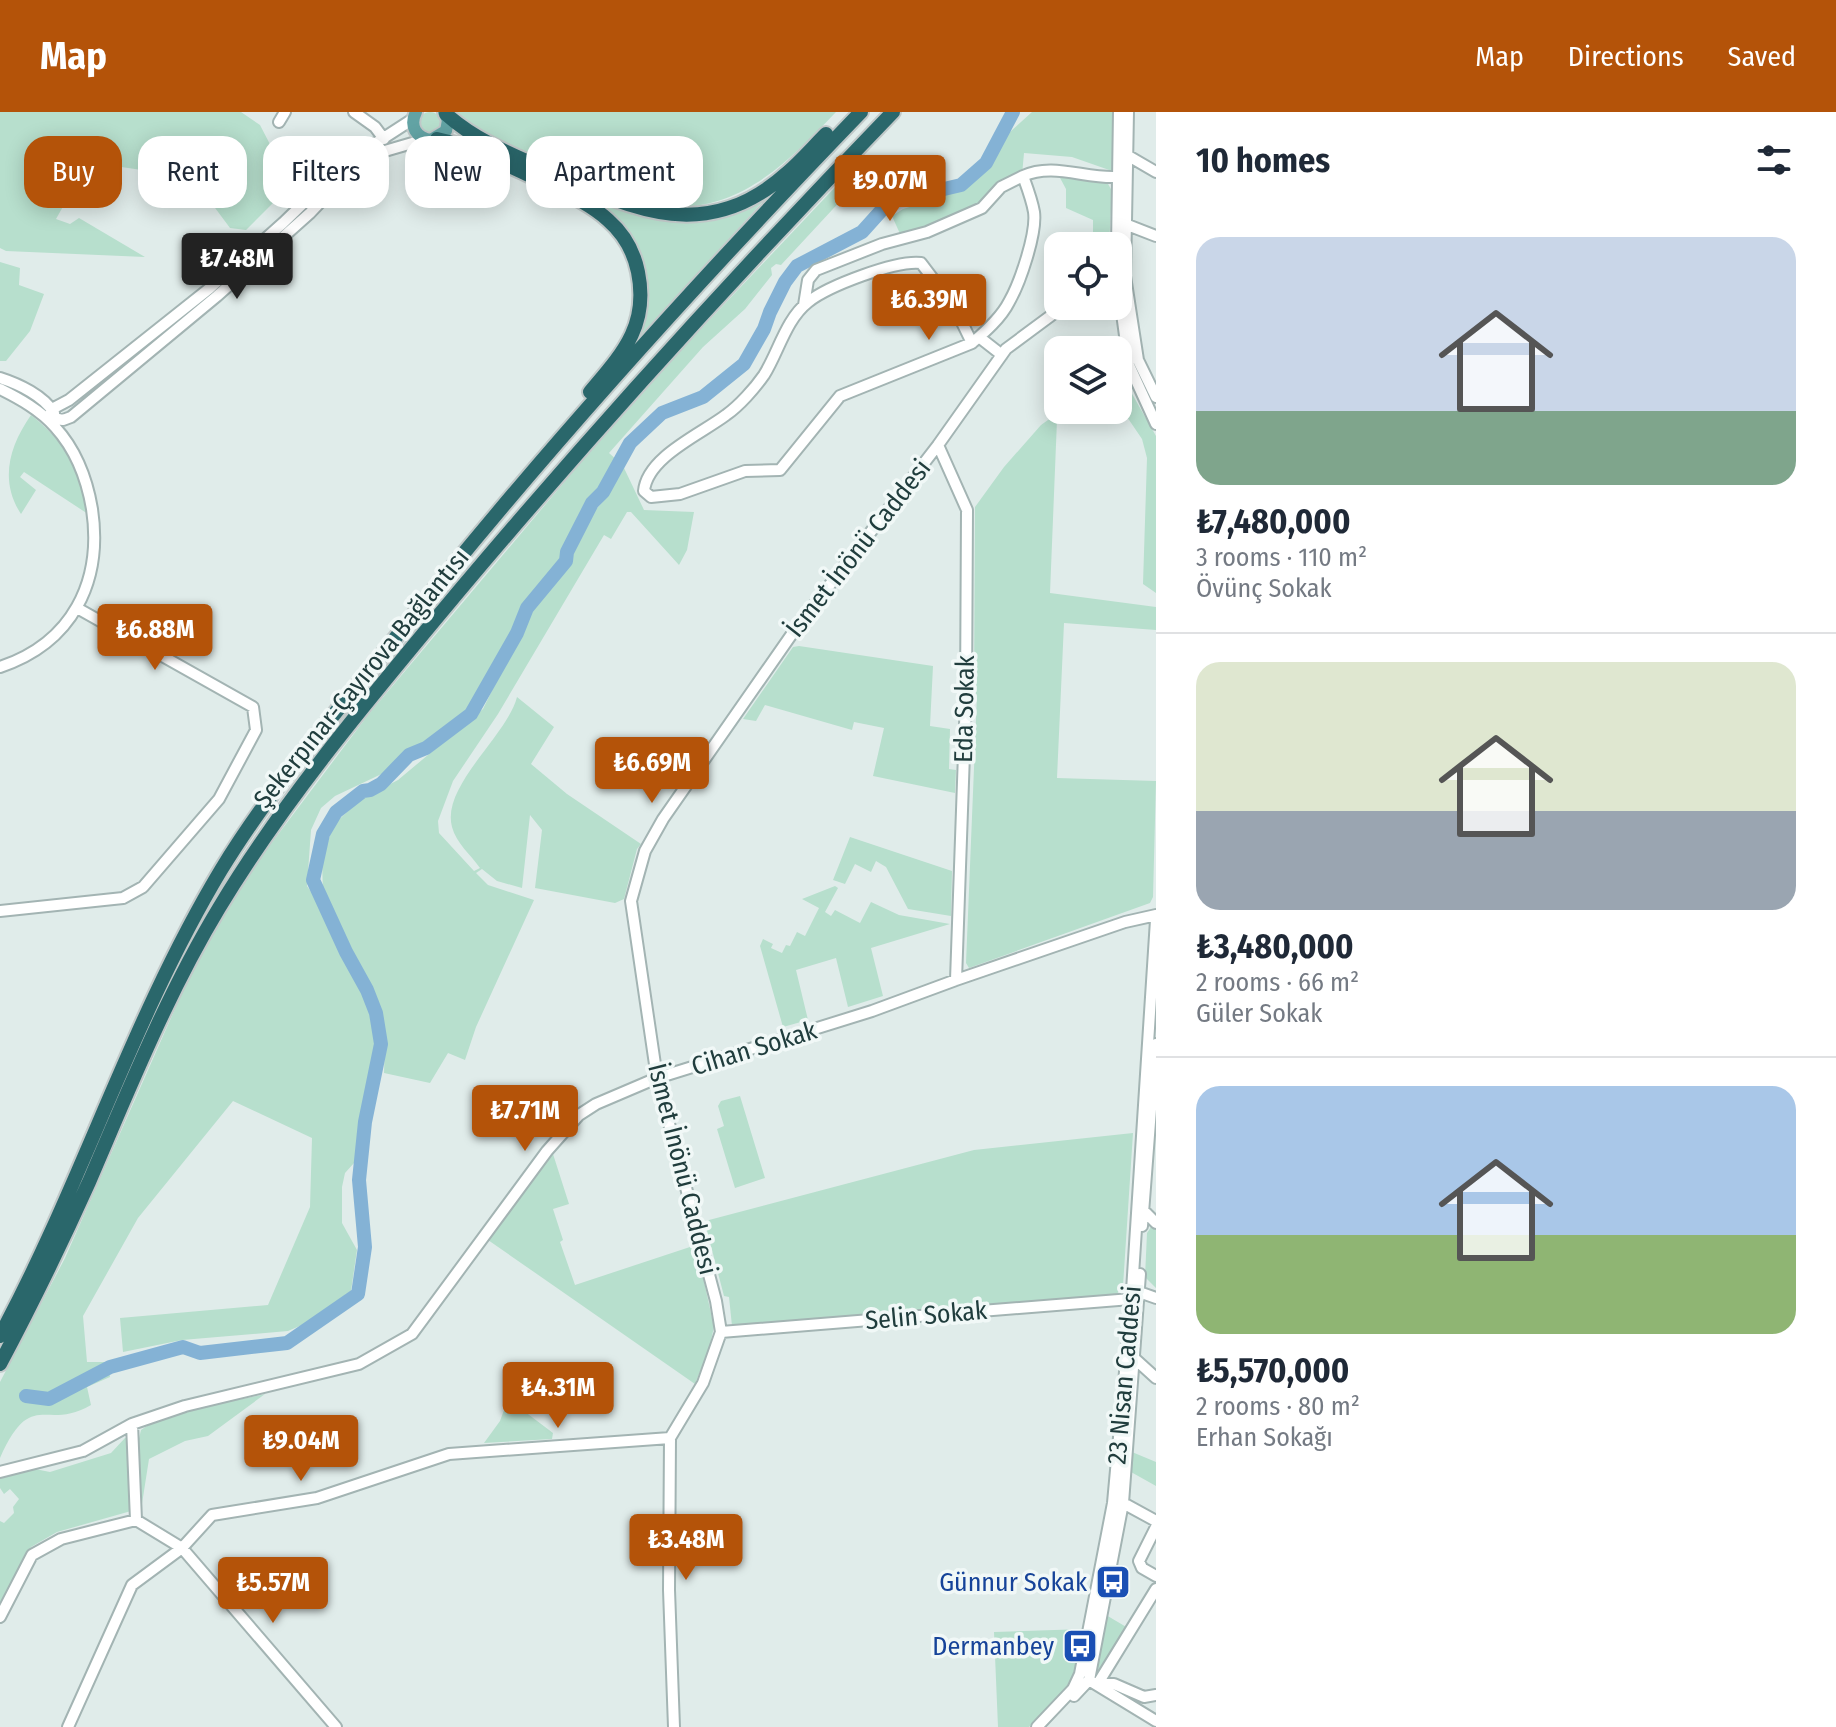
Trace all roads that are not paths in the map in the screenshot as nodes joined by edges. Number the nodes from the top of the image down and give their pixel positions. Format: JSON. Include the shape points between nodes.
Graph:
{"nodes":[{"id":1,"x":354,"y":112,"type":"edge"},
{"id":2,"x":850,"y":112,"type":"edge"},
{"id":3,"x":861,"y":112,"type":"edge"},
{"id":4,"x":893,"y":112,"type":"edge"},
{"id":5,"x":1119,"y":112,"type":"edge"},
{"id":6,"x":1128,"y":112,"type":"edge"},
{"id":7,"x":445,"y":113,"type":"edge"},
{"id":8,"x":415,"y":114,"type":"edge"},
{"id":9,"x":382,"y":136,"type":"edge"},
{"id":10,"x":388,"y":136,"type":"edge"},
{"id":11,"x":423,"y":136,"type":"edge"},
{"id":12,"x":437,"y":136,"type":"edge"},
{"id":13,"x":405,"y":146,"type":"edge"},
{"id":14,"x":1121,"y":154,"type":"junction"},
{"id":15,"x":1154,"y":166,"type":"edge"},
{"id":16,"x":510,"y":167,"type":"edge"},
{"id":17,"x":1023,"y":176,"type":"junction"},
{"id":18,"x":1117,"y":177,"type":"junction"},
{"id":19,"x":298,"y":208,"type":"edge"},
{"id":20,"x":1125,"y":224,"type":"junction"},
{"id":21,"x":1117,"y":232,"type":"edge"},
{"id":22,"x":1124,"y":232,"type":"edge"},
{"id":23,"x":1156,"y":236,"type":"edge"},
{"id":24,"x":804,"y":305,"type":"junction"},
{"id":25,"x":1045,"y":320,"type":"edge"},
{"id":26,"x":1124,"y":320,"type":"edge"},
{"id":27,"x":1129,"y":320,"type":"edge"},
{"id":28,"x":975,"y":340,"type":"junction"},
{"id":29,"x":1002,"y":355,"type":"junction"},
{"id":30,"x":0,"y":378,"type":"edge"},
{"id":31,"x":0,"y":389,"type":"edge"},
{"id":32,"x":1156,"y":397,"type":"edge"},
{"id":33,"x":69,"y":400,"type":"junction"},
{"id":34,"x":51,"y":415,"type":"junction"},
{"id":35,"x":1156,"y":424,"type":"edge"},
{"id":36,"x":64,"y":438,"type":"junction"},
{"id":37,"x":938,"y":445,"type":"junction"},
{"id":38,"x":510,"y":497,"type":"junction"},
{"id":39,"x":77,"y":608,"type":"junction"},
{"id":40,"x":0,"y":667,"type":"edge"},
{"id":41,"x":0,"y":911,"type":"edge"},
{"id":42,"x":1156,"y":917,"type":"edge"},
{"id":43,"x":956,"y":980,"type":"junction"},
{"id":44,"x":1156,"y":1044,"type":"edge"},
{"id":45,"x":657,"y":1078,"type":"junction"},
{"id":46,"x":1154,"y":1095,"type":"edge"},
{"id":47,"x":1153,"y":1137,"type":"edge"},
{"id":48,"x":1151,"y":1178,"type":"edge"},
{"id":49,"x":1149,"y":1213,"type":"edge"},
{"id":50,"x":1156,"y":1223,"type":"edge"},
{"id":51,"x":1135,"y":1295,"type":"junction"},
{"id":52,"x":1156,"y":1298,"type":"edge"},
{"id":53,"x":721,"y":1332,"type":"junction"},
{"id":54,"x":0,"y":1336,"type":"edge"},
{"id":55,"x":1135,"y":1359,"type":"junction"},
{"id":56,"x":0,"y":1364,"type":"edge"},
{"id":57,"x":1156,"y":1378,"type":"edge"},
{"id":58,"x":132,"y":1424,"type":"junction"},
{"id":59,"x":670,"y":1438,"type":"junction"},
{"id":60,"x":0,"y":1472,"type":"edge"},
{"id":61,"x":1123,"y":1503,"type":"junction"},
{"id":62,"x":136,"y":1520,"type":"junction"},
{"id":63,"x":1156,"y":1524,"type":"edge"},
{"id":64,"x":182,"y":1548,"type":"junction"},
{"id":65,"x":1156,"y":1576,"type":"edge"},
{"id":66,"x":1156,"y":1589,"type":"edge"},
{"id":67,"x":0,"y":1617,"type":"edge"},
{"id":68,"x":1089,"y":1680,"type":"junction"},
{"id":69,"x":1150,"y":1696,"type":"edge"},
{"id":70,"x":1156,"y":1721,"type":"edge"},
{"id":71,"x":68,"y":1727,"type":"edge"},
{"id":72,"x":336,"y":1727,"type":"edge"},
{"id":73,"x":674,"y":1727,"type":"edge"},
{"id":74,"x":1037,"y":1727,"type":"edge"},
{"id":75,"x":1046,"y":1727,"type":"edge"}],
"edges":[{"from":1,"to":9,"type":"street"},
{"from":2,"to":7,"type":"highway","via":[[785,175],[755,196],[726,209],[683,215],[648,212],[609,199],[476,137]]},
{"from":3,"to":38,"type":"highway","name":"Şekerpınar-Çayırova Bağlantısı"},
{"from":4,"to":56,"type":"highway","name":"Şekerpınar-Çayırova Bağlantısı","via":[[569,462],[281,815],[183,972],[53,1262]]},
{"from":5,"to":14,"type":"street"},
{"from":6,"to":14,"type":"street"},
{"from":7,"to":12,"type":"main road","via":[[446,131]]},
{"from":8,"to":10,"type":"street"},
{"from":8,"to":11,"type":"main road","via":[[417,134]]},
{"from":13,"to":34,"type":"street","via":[[378,153],[347,174],[217,296],[71,417]]},
{"from":14,"to":15,"type":"street"},
{"from":14,"to":18,"type":"street"},
{"from":14,"to":20,"type":"street"},
{"from":16,"to":38,"type":"highway","via":[[586,203],[618,230],[638,271],[641,305],[626,347]]},
{"from":17,"to":18,"type":"street","via":[[1061,170]]},
{"from":17,"to":24,"type":"street","via":[[1001,187],[982,208],[816,270],[808,280]]},
{"from":17,"to":28,"type":"street","via":[[1034,213],[1031,238],[1009,303]]},
{"from":18,"to":21,"type":"street"},
{"from":19,"to":33,"type":"street","via":[[210,288]]},
{"from":20,"to":22,"type":"street"},
{"from":20,"to":23,"type":"street"},
{"from":24,"to":28,"type":"street","via":[[894,265],[921,263]]},
{"from":24,"to":28,"type":"street","via":[[762,377],[727,414],[659,462],[645,481],[644,491],[651,497],[680,494],[745,471],[780,470],[840,396]]},
{"from":25,"to":29,"type":"street","name":"İsmet İnönü Caddesi"},
{"from":26,"to":35,"type":"street","via":[[1129,365]]},
{"from":27,"to":32,"type":"street","via":[[1138,360]]},
{"from":28,"to":29,"type":"street"},
{"from":29,"to":37,"type":"street","name":"İsmet İnönü Caddesi"},
{"from":30,"to":34,"type":"street","via":[[34,394]]},
{"from":31,"to":34,"type":"street"},
{"from":33,"to":34,"type":"street"},
{"from":33,"to":36,"type":"street","via":[[59,425]]},
{"from":34,"to":36,"type":"street"},
{"from":36,"to":39,"type":"street","via":[[89,489],[96,547]]},
{"from":37,"to":43,"type":"street","name":"Eda Sokak","via":[[967,510]]},
{"from":37,"to":45,"type":"street","name":"İsmet İnönü Caddesi","via":[[794,631],[645,851],[631,901]]},
{"from":38,"to":54,"type":"highway","name":"Şekerpınar-Çayırova Bağlantısı","via":[[267,801],[222,868],[166,970],[53,1230]]},
{"from":39,"to":40,"type":"street","via":[[50,640]]},
{"from":39,"to":41,"type":"street","via":[[253,707],[256,730],[219,799],[143,887],[123,898]]},
{"from":42,"to":43,"type":"street","name":"Cihan Sokak","via":[[1125,922]]},
{"from":42,"to":51,"type":"street","name":"23 Nisan Caddesi"},
{"from":43,"to":45,"type":"street","name":"Cihan Sokak"},
{"from":44,"to":46,"type":"street","name":"23 Nisan Caddesi"},
{"from":45,"to":53,"type":"street","name":"İsmet İnönü Caddesi"},
{"from":45,"to":58,"type":"street","name":"Cihan Sokak","via":[[579,1115],[412,1334],[359,1364]]},
{"from":46,"to":47,"type":"street","name":"23 Nisan Caddesi"},
{"from":47,"to":48,"type":"street","name":"23 Nisan Caddesi"},
{"from":48,"to":49,"type":"street","name":"23 Nisan Caddesi"},
{"from":49,"to":50,"type":"street"},
{"from":49,"to":51,"type":"street","name":"23 Nisan Caddesi"},
{"from":51,"to":52,"type":"street"},
{"from":51,"to":53,"type":"street","name":"Selin Sokak"},
{"from":51,"to":55,"type":"street","name":"23 Nisan Caddesi"},
{"from":51,"to":68,"type":"street","name":"23 Nisan Caddesi"},
{"from":53,"to":59,"type":"street","name":"İsmet İnönü Caddesi","via":[[703,1383]]},
{"from":55,"to":57,"type":"street"},
{"from":55,"to":61,"type":"street","name":"23 Nisan Caddesi"},
{"from":58,"to":60,"type":"street","name":"Cihan Sokak","via":[[83,1451]]},
{"from":58,"to":62,"type":"street"},
{"from":59,"to":64,"type":"street","via":[[449,1454],[317,1498],[212,1515]]},
{"from":59,"to":73,"type":"street"},
{"from":61,"to":63,"type":"street"},
{"from":61,"to":68,"type":"street","name":"23 Nisan Caddesi"},
{"from":62,"to":64,"type":"street"},
{"from":62,"to":67,"type":"street","via":[[61,1539],[32,1555]]},
{"from":63,"to":65,"type":"street","via":[[1139,1561]]},
{"from":64,"to":71,"type":"street","via":[[132,1585]]},
{"from":64,"to":72,"type":"street"},
{"from":66,"to":68,"type":"street"},
{"from":68,"to":69,"type":"street"},
{"from":68,"to":70,"type":"street"},
{"from":68,"to":74,"type":"street","via":[[1073,1689]]},
{"from":68,"to":75,"type":"street"}]}
